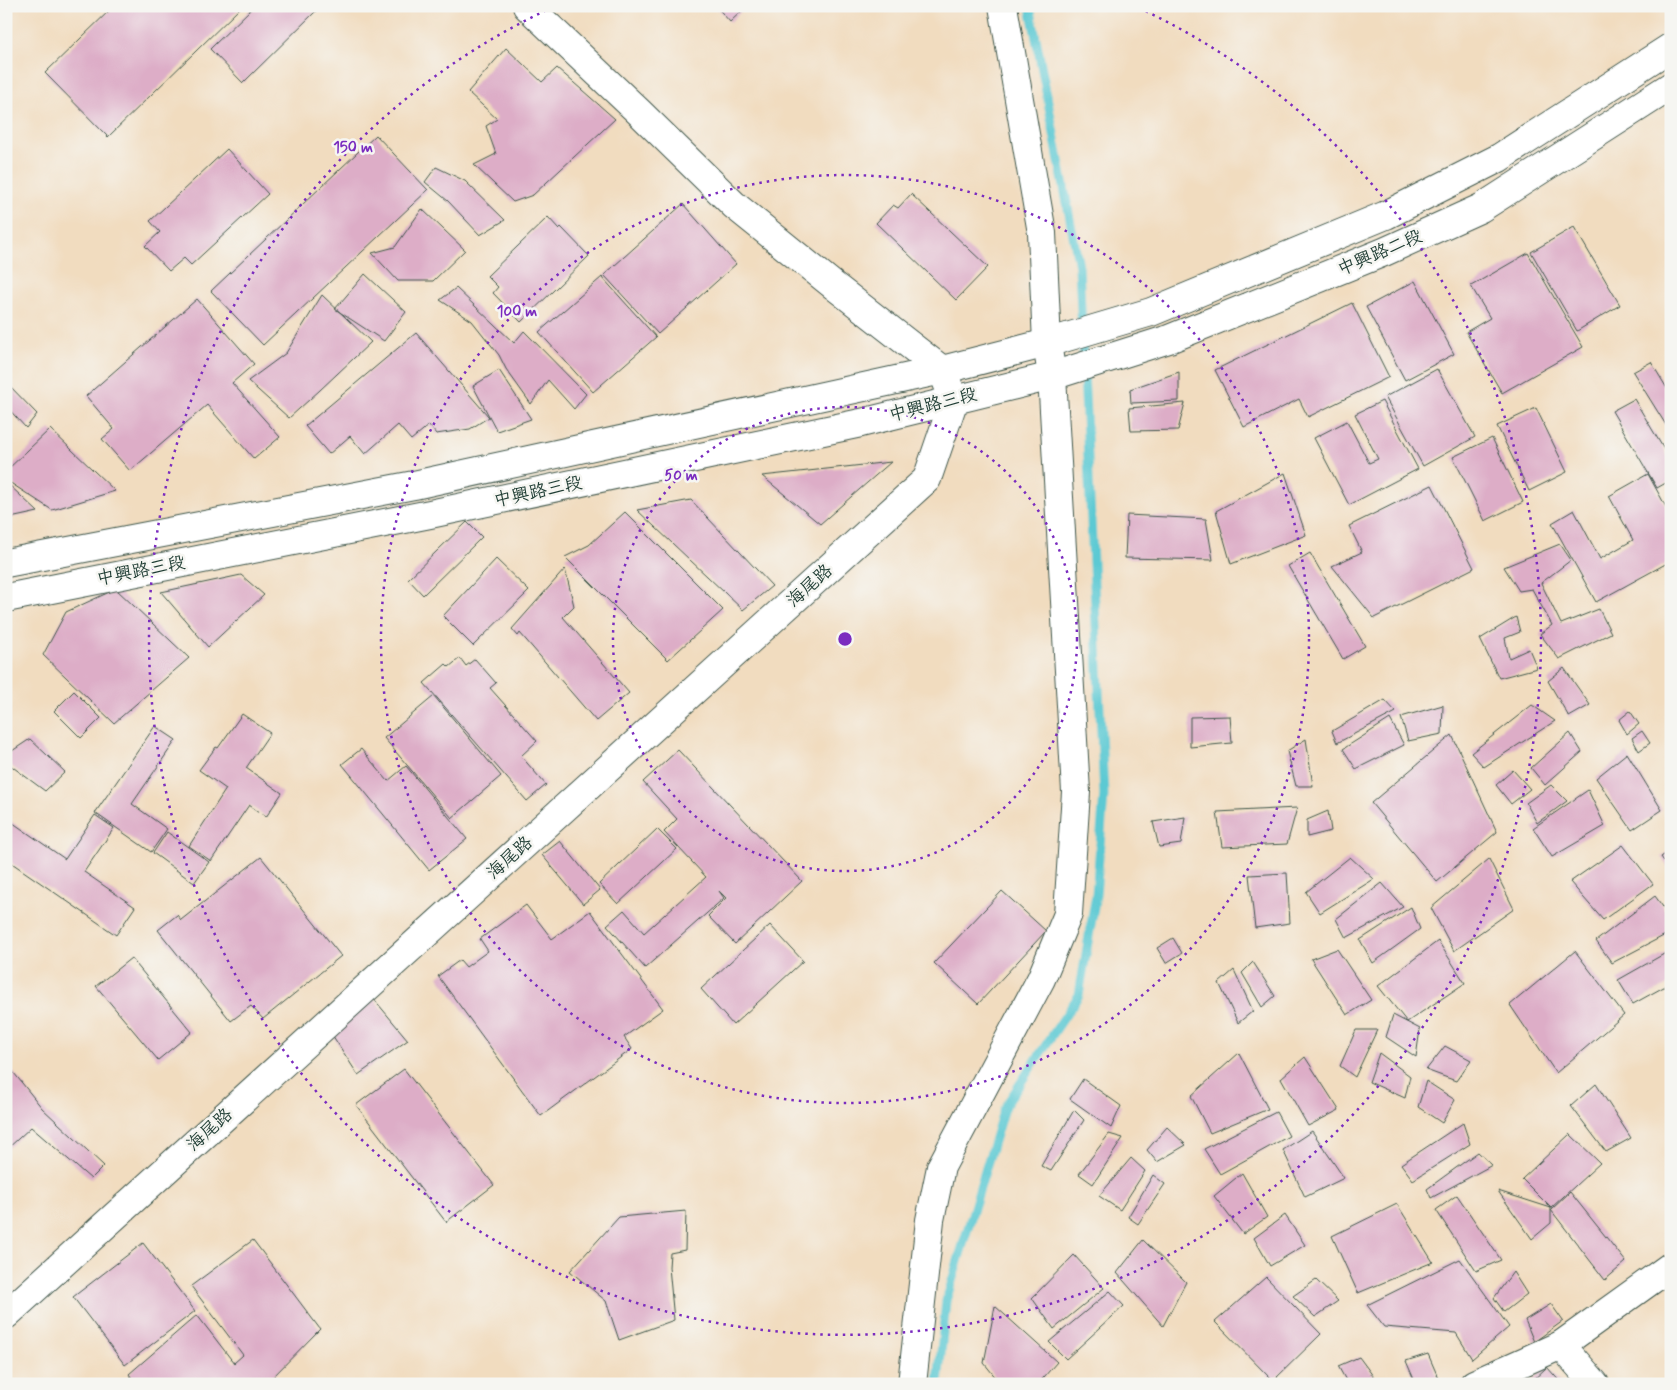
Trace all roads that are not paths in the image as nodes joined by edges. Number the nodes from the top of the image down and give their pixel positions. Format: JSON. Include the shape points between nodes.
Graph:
{"nodes":[{"id":1,"x":527,"y":6,"type":"edge"},
{"id":2,"x":1003,"y":6,"type":"edge"},
{"id":3,"x":1671,"y":47,"type":"edge"},
{"id":4,"x":1671,"y":86,"type":"edge"},
{"id":5,"x":1054,"y":340,"type":"junction"},
{"id":6,"x":942,"y":370,"type":"junction"},
{"id":7,"x":1059,"y":373,"type":"junction"},
{"id":8,"x":954,"y":400,"type":"junction"},
{"id":9,"x":6,"y":563,"type":"edge"},
{"id":10,"x":6,"y":598,"type":"edge"},
{"id":11,"x":1671,"y":1266,"type":"edge"},
{"id":12,"x":6,"y":1315,"type":"edge"},
{"id":13,"x":1561,"y":1345,"type":"junction"},
{"id":14,"x":912,"y":1384,"type":"edge"},
{"id":15,"x":1474,"y":1384,"type":"edge"},
{"id":16,"x":1595,"y":1384,"type":"edge"}],
"edges":[{"from":1,"to":6,"type":"main road","via":[[734,205]]},
{"from":2,"to":5,"type":"main road","via":[[1042,233]]},
{"from":3,"to":5,"type":"main road","name":"中興路二段","via":[[1499,158],[1386,215],[1151,312]]},
{"from":4,"to":7,"type":"main road","name":"中興路二段","via":[[1481,208],[1384,252],[1170,339]]},
{"from":5,"to":6,"type":"main road","name":"中興路三段"},
{"from":5,"to":7,"type":"main road"},
{"from":6,"to":8,"type":"main road"},
{"from":6,"to":9,"type":"main road","name":"中興路三段","via":[[414,485]]},
{"from":7,"to":8,"type":"main road","name":"中興路三段"},
{"from":7,"to":14,"type":"main road","via":[[1076,792],[1068,914],[1041,979],[941,1167],[930,1220]]},
{"from":8,"to":10,"type":"main road","name":"中興路三段","via":[[861,424],[459,508]]},
{"from":8,"to":12,"type":"main road","name":"海尾路","via":[[928,479]]},
{"from":11,"to":13,"type":"main road"},
{"from":13,"to":15,"type":"main road"},
{"from":13,"to":16,"type":"main road"}]}
